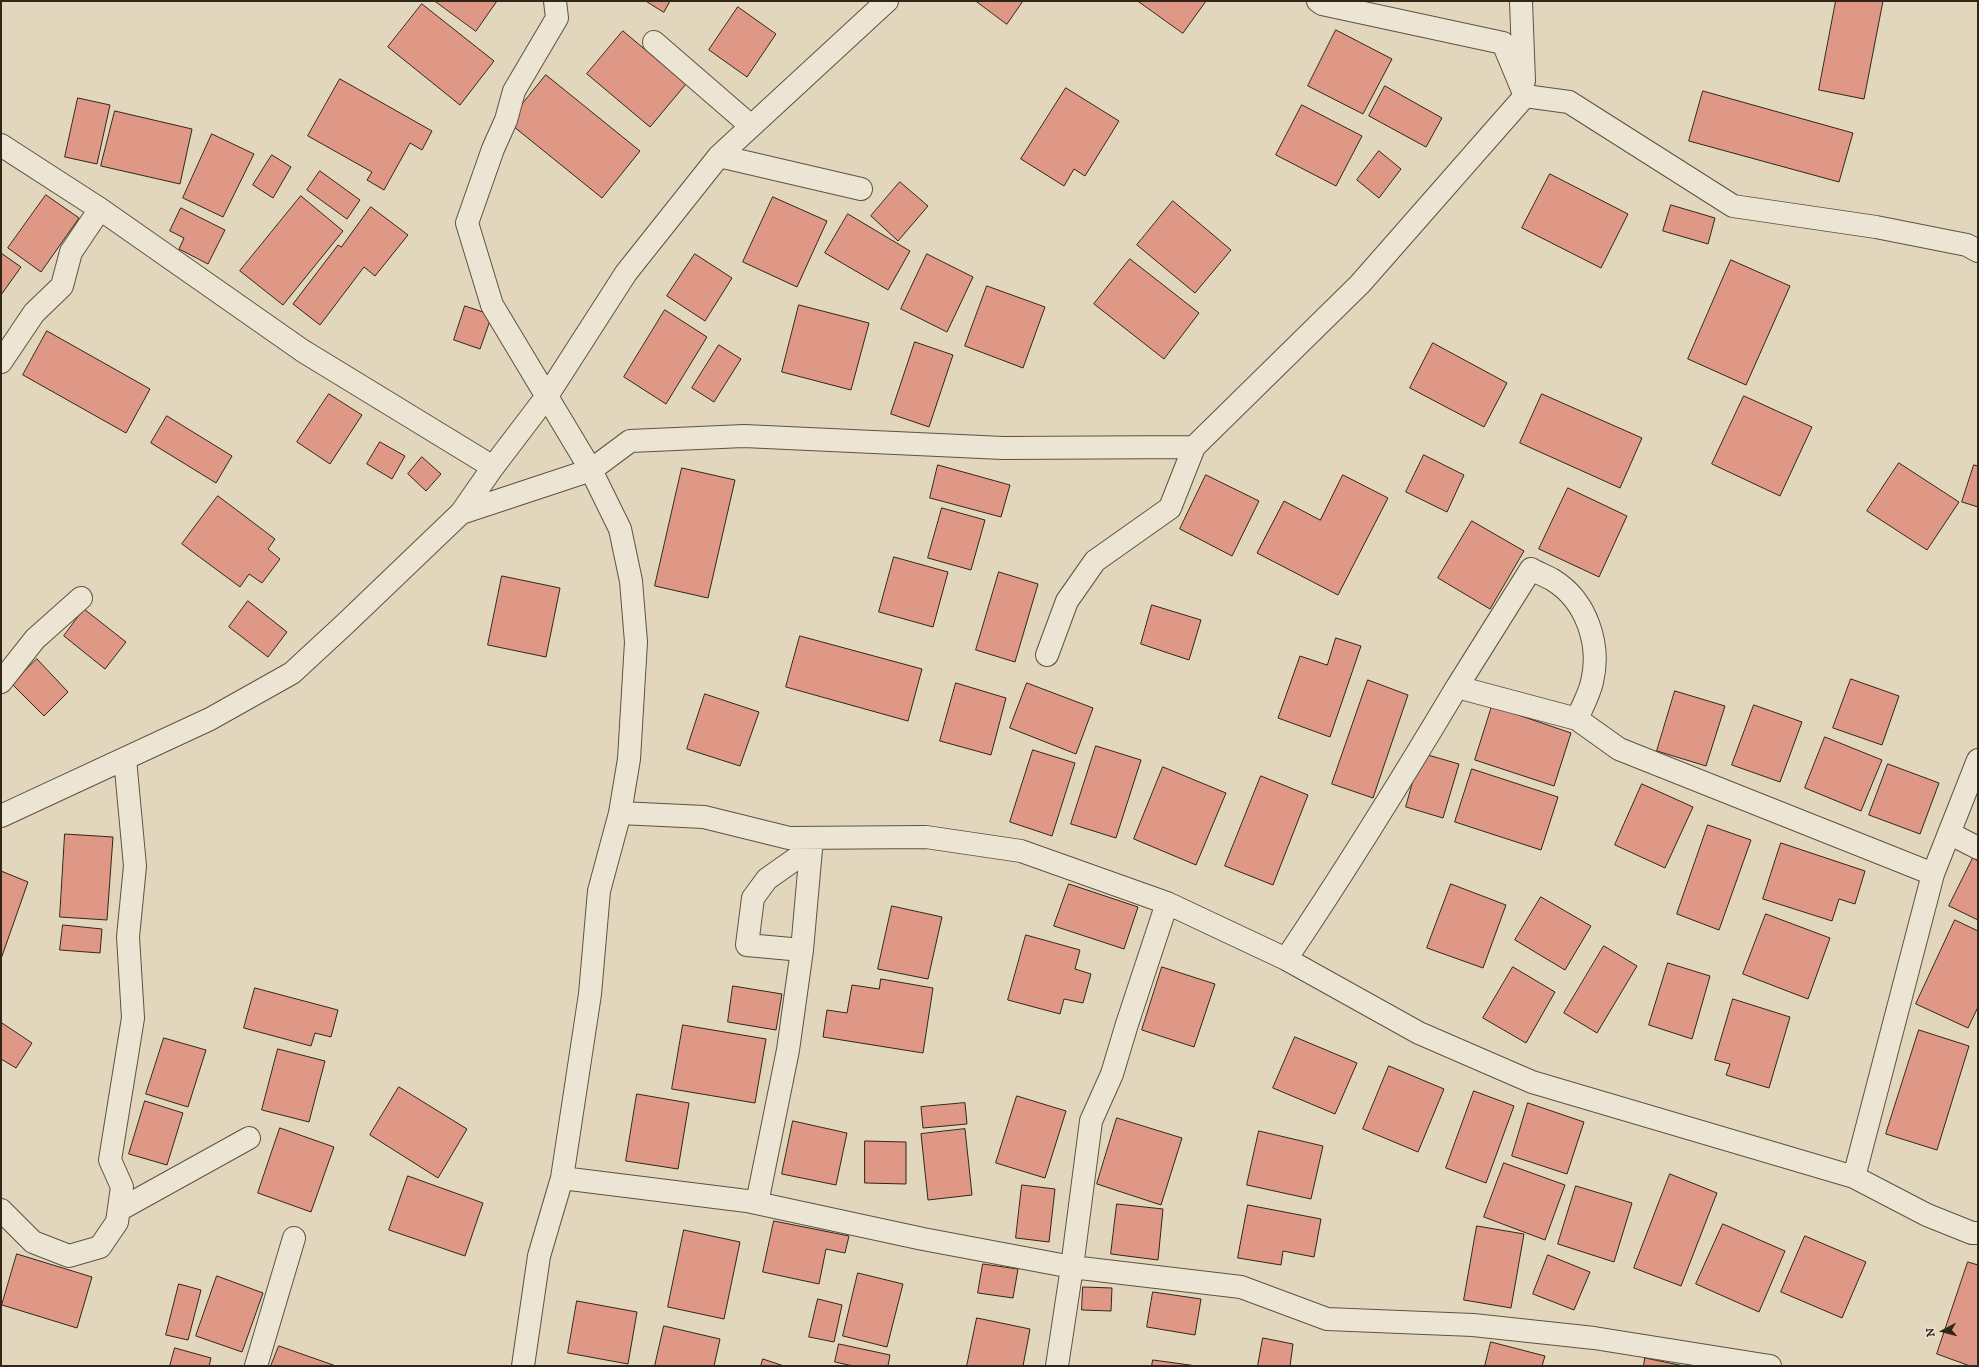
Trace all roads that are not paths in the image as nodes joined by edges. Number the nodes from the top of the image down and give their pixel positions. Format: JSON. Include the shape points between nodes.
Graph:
{"nodes":[{"id":1,"x":555,"y":1,"type":"edge"},
{"id":2,"x":887,"y":1,"type":"edge"},
{"id":3,"x":1318,"y":1,"type":"edge"},
{"id":4,"x":1521,"y":1,"type":"edge"},
{"id":5,"x":654,"y":42,"type":"dead end"},
{"id":6,"x":1525,"y":96,"type":"junction"},
{"id":7,"x":752,"y":126,"type":"junction"},
{"id":8,"x":1,"y":145,"type":"edge"},
{"id":9,"x":719,"y":156,"type":"junction"},
{"id":10,"x":861,"y":189,"type":"dead end"},
{"id":11,"x":100,"y":209,"type":"junction"},
{"id":12,"x":1978,"y":251,"type":"edge"},
{"id":13,"x":1,"y":362,"type":"edge"},
{"id":14,"x":547,"y":396,"type":"junction"},
{"id":15,"x":1194,"y":447,"type":"junction"},
{"id":16,"x":493,"y":467,"type":"junction"},
{"id":17,"x":591,"y":470,"type":"junction"},
{"id":18,"x":461,"y":513,"type":"junction"},
{"id":19,"x":81,"y":598,"type":"dead end"},
{"id":20,"x":1047,"y":655,"type":"dead end"},
{"id":21,"x":1,"y":682,"type":"edge"},
{"id":22,"x":1457,"y":687,"type":"junction"},
{"id":23,"x":1577,"y":719,"type":"junction"},
{"id":24,"x":125,"y":759,"type":"junction"},
{"id":25,"x":1978,"y":760,"type":"edge"},
{"id":26,"x":620,"y":813,"type":"junction"},
{"id":27,"x":1,"y":816,"type":"edge"},
{"id":28,"x":1949,"y":833,"type":"junction"},
{"id":29,"x":812,"y":843,"type":"junction"},
{"id":30,"x":1978,"y":848,"type":"edge"},
{"id":31,"x":1933,"y":874,"type":"junction"},
{"id":32,"x":1167,"y":903,"type":"junction"},
{"id":33,"x":802,"y":950,"type":"junction"},
{"id":34,"x":1286,"y":959,"type":"junction"},
{"id":35,"x":249,"y":1138,"type":"dead end"},
{"id":36,"x":1854,"y":1177,"type":"junction"},
{"id":37,"x":562,"y":1178,"type":"junction"},
{"id":38,"x":757,"y":1203,"type":"junction"},
{"id":39,"x":1,"y":1210,"type":"edge"},
{"id":40,"x":119,"y":1210,"type":"junction"},
{"id":41,"x":1978,"y":1233,"type":"edge"},
{"id":42,"x":294,"y":1238,"type":"dead end"},
{"id":43,"x":1072,"y":1267,"type":"junction"},
{"id":44,"x":256,"y":1366,"type":"edge"},
{"id":45,"x":523,"y":1366,"type":"edge"},
{"id":46,"x":1057,"y":1366,"type":"edge"},
{"id":47,"x":1770,"y":1366,"type":"edge"}],
"edges":[{"from":1,"to":14,"type":"street","via":[[557,18],[514,91],[468,223],[492,305]]},
{"from":2,"to":7,"type":"street"},
{"from":3,"to":6,"type":"street","via":[[1322,4],[1503,43]]},
{"from":4,"to":6,"type":"street"},
{"from":5,"to":7,"type":"street"},
{"from":6,"to":12,"type":"street","via":[[1569,102],[1733,206],[1876,227],[1966,245]]},
{"from":6,"to":15,"type":"street","via":[[1360,284]]},
{"from":7,"to":9,"type":"street"},
{"from":8,"to":11,"type":"street"},
{"from":9,"to":10,"type":"street"},
{"from":9,"to":14,"type":"street","via":[[626,273]]},
{"from":11,"to":13,"type":"street","via":[[72,252],[62,286],[34,313]]},
{"from":11,"to":16,"type":"street","via":[[303,352]]},
{"from":14,"to":16,"type":"street"},
{"from":14,"to":17,"type":"street"},
{"from":15,"to":17,"type":"street","via":[[1003,448],[744,436],[630,441]]},
{"from":15,"to":20,"type":"street","via":[[1170,508],[1095,561],[1067,601]]},
{"from":16,"to":18,"type":"street"},
{"from":17,"to":18,"type":"street"},
{"from":17,"to":26,"type":"street","via":[[620,529],[631,581],[636,642],[629,759]]},
{"from":18,"to":24,"type":"street","via":[[292,673],[210,719]]},
{"from":19,"to":21,"type":"street","via":[[35,640]]},
{"from":22,"to":23,"type":"street"},
{"from":22,"to":23,"type":"street","via":[[1531,569],[1554,580],[1575,599],[1589,623],[1596,653],[1592,683]]},
{"from":22,"to":34,"type":"street","via":[[1392,796]]},
{"from":23,"to":31,"type":"street","via":[[1619,749]]},
{"from":24,"to":27,"type":"street"},
{"from":24,"to":40,"type":"street","via":[[135,866],[128,937],[134,1018],[110,1160],[122,1187]]},
{"from":25,"to":28,"type":"street"},
{"from":26,"to":29,"type":"street","via":[[704,817]]},
{"from":26,"to":37,"type":"street","via":[[599,891],[590,994]]},
{"from":28,"to":30,"type":"street"},
{"from":28,"to":31,"type":"street"},
{"from":29,"to":32,"type":"street","via":[[926,837],[1021,851]]},
{"from":29,"to":33,"type":"street"},
{"from":29,"to":33,"type":"street","via":[[767,879],[753,898],[748,945]]},
{"from":31,"to":36,"type":"street"},
{"from":32,"to":34,"type":"street"},
{"from":32,"to":43,"type":"street","via":[[1112,1074],[1091,1122]]},
{"from":33,"to":38,"type":"street","via":[[788,1050]]},
{"from":34,"to":36,"type":"street","via":[[1420,1033],[1532,1082]]},
{"from":35,"to":40,"type":"street"},
{"from":36,"to":41,"type":"street","via":[[1927,1215]]},
{"from":37,"to":38,"type":"street"},
{"from":37,"to":45,"type":"street","via":[[539,1256]]},
{"from":38,"to":43,"type":"street","via":[[923,1239]]},
{"from":39,"to":40,"type":"street","via":[[33,1242],[69,1256],[100,1247],[117,1222]]},
{"from":42,"to":44,"type":"street"},
{"from":43,"to":46,"type":"street"},
{"from":43,"to":47,"type":"street","via":[[1241,1287],[1327,1318],[1472,1325],[1594,1338]]}]}
